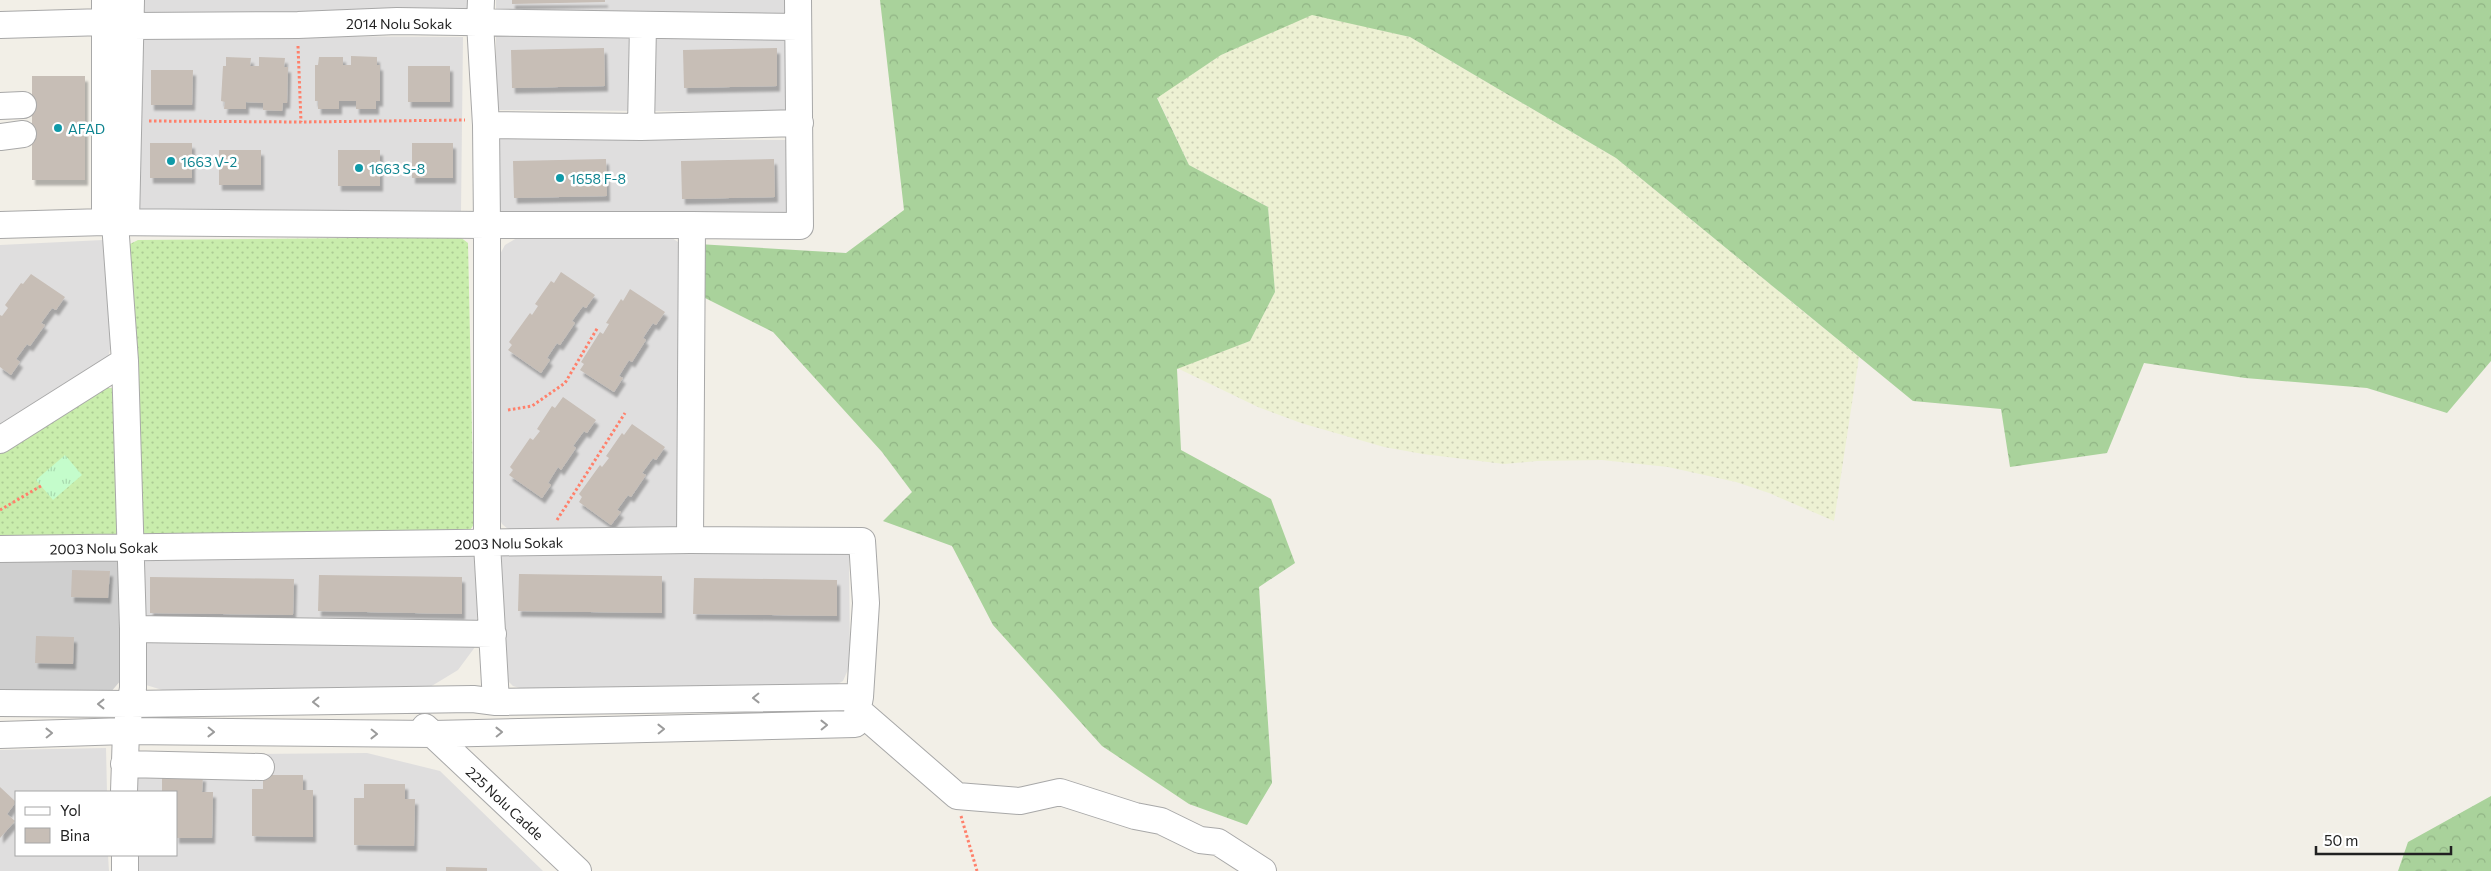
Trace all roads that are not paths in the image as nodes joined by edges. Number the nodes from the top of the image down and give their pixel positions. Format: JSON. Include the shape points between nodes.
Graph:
{"nodes":[{"id":1,"x":131,"y":0,"type":"edge"},
{"id":2,"x":798,"y":0,"type":"edge"},
{"id":3,"x":105,"y":11,"type":"edge"},
{"id":4,"x":480,"y":12,"type":"edge"},
{"id":5,"x":0,"y":25,"type":"edge"},
{"id":6,"x":643,"y":25,"type":"junction"},
{"id":7,"x":131,"y":26,"type":"junction"},
{"id":8,"x":798,"y":27,"type":"junction"},
{"id":9,"x":486,"y":122,"type":"junction"},
{"id":10,"x":800,"y":123,"type":"junction"},
{"id":11,"x":642,"y":127,"type":"junction"},
{"id":12,"x":115,"y":222,"type":"junction"},
{"id":13,"x":0,"y":225,"type":"edge"},
{"id":14,"x":487,"y":225,"type":"junction"},
{"id":15,"x":692,"y":225,"type":"junction"},
{"id":16,"x":125,"y":361,"type":"junction"},
{"id":17,"x":0,"y":440,"type":"edge"},
{"id":18,"x":690,"y":540,"type":"junction"},
{"id":19,"x":487,"y":544,"type":"junction"},
{"id":20,"x":131,"y":547,"type":"junction"},
{"id":21,"x":0,"y":549,"type":"edge"},
{"id":22,"x":133,"y":629,"type":"junction"},
{"id":23,"x":493,"y":634,"type":"junction"},
{"id":24,"x":400,"y":701,"type":"junction"},
{"id":25,"x":484,"y":701,"type":"junction"},
{"id":26,"x":0,"y":703,"type":"edge"},
{"id":27,"x":859,"y":703,"type":"junction"},
{"id":28,"x":130,"y":704,"type":"junction"},
{"id":29,"x":126,"y":732,"type":"junction"},
{"id":30,"x":0,"y":734,"type":"edge"},
{"id":31,"x":443,"y":734,"type":"junction"},
{"id":32,"x":124,"y":764,"type":"junction"},
{"id":33,"x":261,"y":767,"type":"dead end"},
{"id":34,"x":124,"y":791,"type":"edge"},
{"id":35,"x":125,"y":856,"type":"edge"},
{"id":36,"x":126,"y":871,"type":"edge"},
{"id":37,"x":578,"y":871,"type":"edge"},
{"id":38,"x":1264,"y":871,"type":"edge"}],
"edges":[{"from":1,"to":7,"type":"street"},
{"from":2,"to":8,"type":"street"},
{"from":3,"to":5,"type":"street","name":"2014 Nolu Sokak"},
{"from":3,"to":7,"type":"street","name":"2014 Nolu Sokak"},
{"from":3,"to":12,"type":"street"},
{"from":4,"to":6,"type":"street","name":"2014 Nolu Sokak"},
{"from":4,"to":7,"type":"street","name":"2014 Nolu Sokak","via":[[397,21],[298,26]]},
{"from":4,"to":9,"type":"street"},
{"from":6,"to":8,"type":"street","name":"2014 Nolu Sokak"},
{"from":6,"to":11,"type":"street"},
{"from":7,"to":12,"type":"street","via":[[128,120]]},
{"from":8,"to":10,"type":"street"},
{"from":9,"to":11,"type":"street"},
{"from":9,"to":14,"type":"street"},
{"from":10,"to":11,"type":"street"},
{"from":10,"to":15,"type":"street","via":[[800,226]]},
{"from":12,"to":13,"type":"street"},
{"from":12,"to":14,"type":"street"},
{"from":12,"to":16,"type":"street"},
{"from":14,"to":15,"type":"street"},
{"from":14,"to":19,"type":"street"},
{"from":15,"to":18,"type":"street"},
{"from":16,"to":17,"type":"street"},
{"from":16,"to":20,"type":"street"},
{"from":18,"to":19,"type":"street","name":"2003 Nolu Sokak"},
{"from":18,"to":27,"type":"street","name":"2003 Nolu Sokak","via":[[862,541],[866,603]]},
{"from":19,"to":20,"type":"street","name":"2003 Nolu Sokak"},
{"from":19,"to":23,"type":"street"},
{"from":20,"to":21,"type":"street","name":"2003 Nolu Sokak"},
{"from":20,"to":22,"type":"street"},
{"from":22,"to":23,"type":"street"},
{"from":22,"to":28,"type":"street"},
{"from":23,"to":25,"type":"street"},
{"from":24,"to":25,"type":"street"},
{"from":24,"to":28,"type":"street","one_way":true},
{"from":24,"to":31,"type":"street","name":"225 Nolu Cadde"},
{"from":27,"to":25,"type":"street","one_way":true},
{"from":25,"to":31,"type":"street"},
{"from":28,"to":26,"type":"street","one_way":true},
{"from":31,"to":27,"type":"street","one_way":true,"via":[[855,724]]},
{"from":27,"to":38,"type":"street","via":[[957,796],[1020,801],[1060,792],[1161,821],[1200,840],[1218,842]]},
{"from":28,"to":29,"type":"street"},
{"from":30,"to":29,"type":"street","one_way":true},
{"from":29,"to":31,"type":"street","one_way":true},
{"from":29,"to":32,"type":"street"},
{"from":31,"to":37,"type":"street","name":"225 Nolu Cadde"},
{"from":32,"to":33,"type":"street"},
{"from":32,"to":34,"type":"street"},
{"from":35,"to":36,"type":"street"}]}
